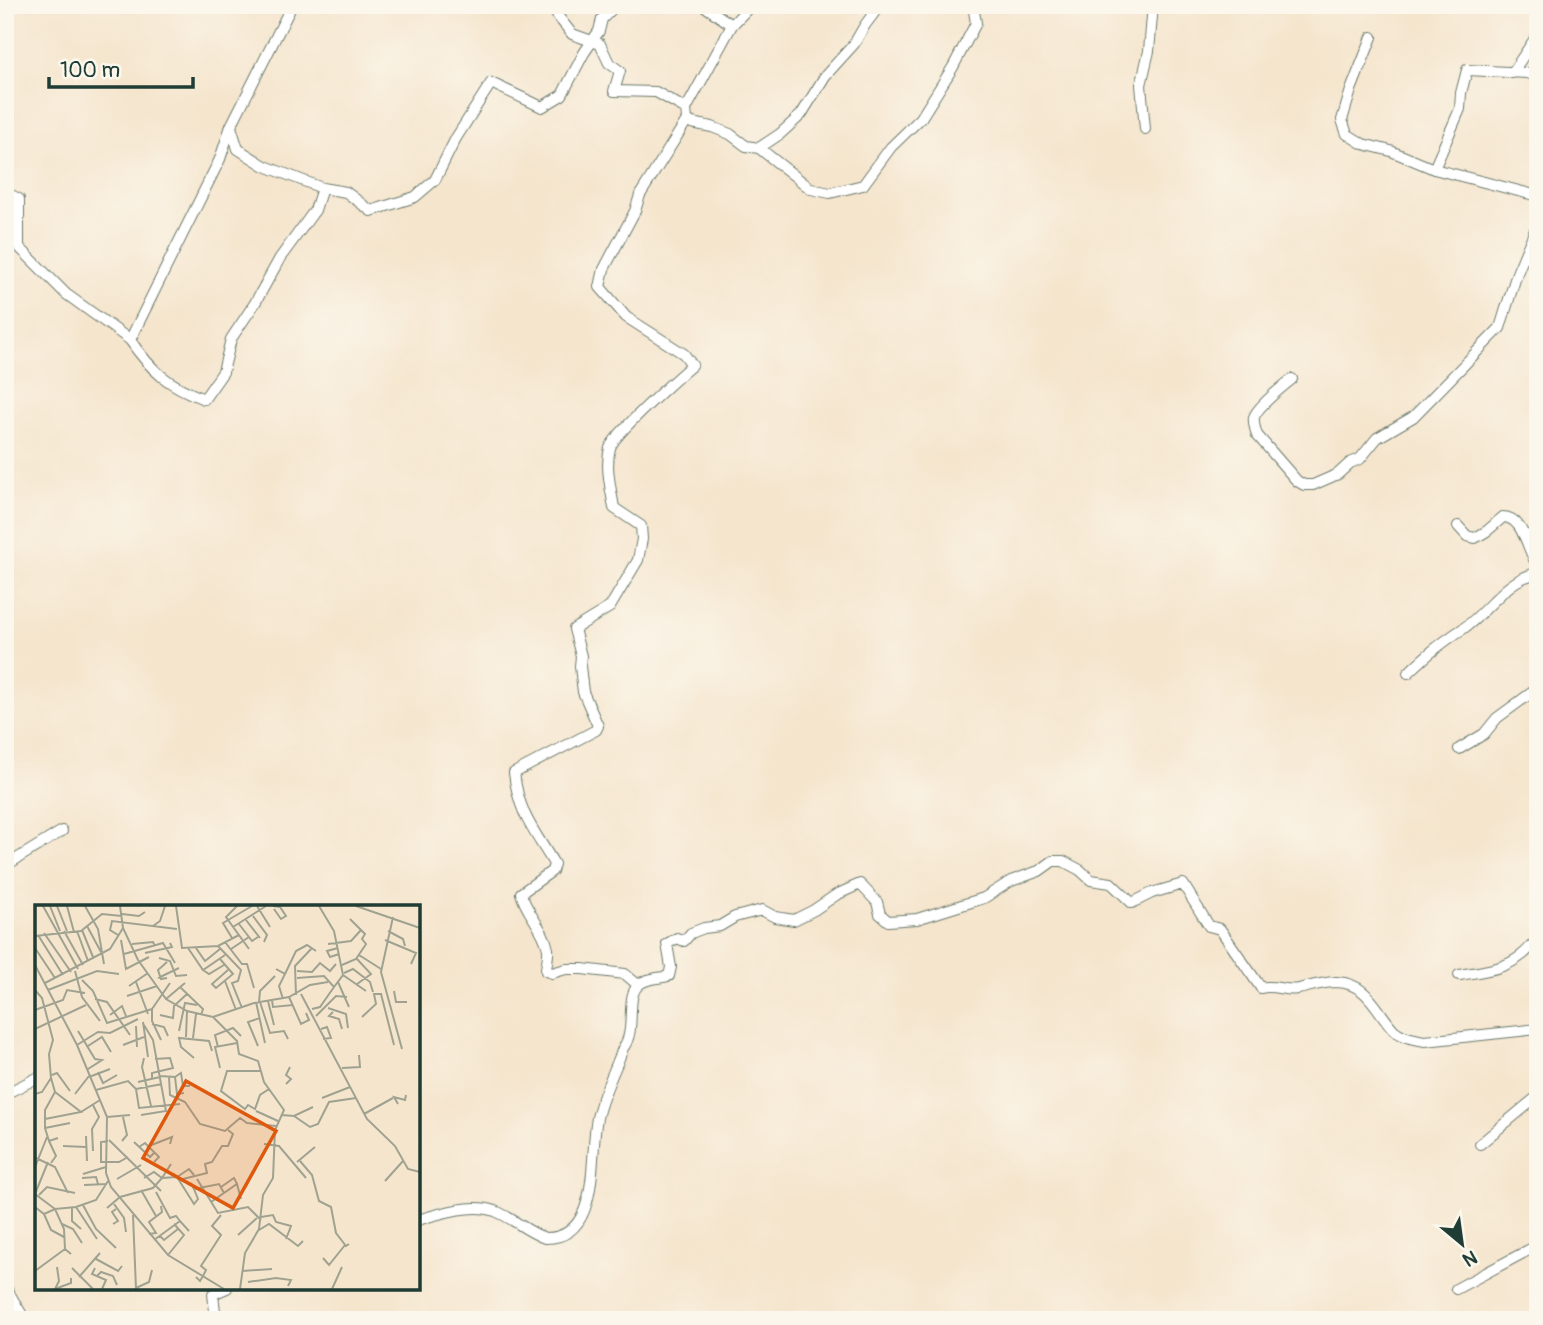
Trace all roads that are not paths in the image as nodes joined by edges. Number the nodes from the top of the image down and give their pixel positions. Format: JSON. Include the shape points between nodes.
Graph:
{"nodes":[{"id":1,"x":292,"y":5,"type":"edge"},
{"id":2,"x":549,"y":5,"type":"edge"},
{"id":3,"x":615,"y":5,"type":"edge"},
{"id":4,"x":703,"y":5,"type":"edge"},
{"id":5,"x":751,"y":5,"type":"edge"},
{"id":6,"x":880,"y":5,"type":"edge"},
{"id":7,"x":973,"y":5,"type":"edge"},
{"id":8,"x":1153,"y":5,"type":"edge"},
{"id":9,"x":732,"y":25,"type":"junction"},
{"id":10,"x":1538,"y":34,"type":"edge"},
{"id":11,"x":1372,"y":37,"type":"dead end"},
{"id":12,"x":593,"y":40,"type":"junction"},
{"id":13,"x":1512,"y":73,"type":"junction"},
{"id":14,"x":1538,"y":77,"type":"edge"},
{"id":15,"x":687,"y":115,"type":"junction"},
{"id":16,"x":231,"y":126,"type":"junction"},
{"id":17,"x":1145,"y":129,"type":"dead end"},
{"id":18,"x":759,"y":148,"type":"junction"},
{"id":19,"x":1434,"y":169,"type":"junction"},
{"id":20,"x":322,"y":188,"type":"junction"},
{"id":21,"x":5,"y":192,"type":"edge"},
{"id":22,"x":1538,"y":195,"type":"edge"},
{"id":23,"x":1538,"y":223,"type":"edge"},
{"id":24,"x":131,"y":340,"type":"junction"},
{"id":25,"x":1292,"y":379,"type":"dead end"},
{"id":26,"x":1458,"y":526,"type":"dead end"},
{"id":27,"x":1523,"y":534,"type":"junction"},
{"id":28,"x":1538,"y":538,"type":"edge"},
{"id":29,"x":1538,"y":566,"type":"edge"},
{"id":30,"x":1538,"y":573,"type":"edge"},
{"id":31,"x":1408,"y":673,"type":"dead end"},
{"id":32,"x":1538,"y":688,"type":"edge"},
{"id":33,"x":1459,"y":749,"type":"dead end"},
{"id":34,"x":62,"y":831,"type":"dead end"},
{"id":35,"x":5,"y":866,"type":"edge"},
{"id":36,"x":1538,"y":940,"type":"edge"},
{"id":37,"x":1460,"y":975,"type":"dead end"},
{"id":38,"x":638,"y":985,"type":"junction"},
{"id":39,"x":1538,"y":1029,"type":"edge"},
{"id":40,"x":35,"y":1079,"type":"edge"},
{"id":41,"x":5,"y":1094,"type":"edge"},
{"id":42,"x":1538,"y":1096,"type":"edge"},
{"id":43,"x":1480,"y":1144,"type":"dead end"},
{"id":44,"x":420,"y":1219,"type":"edge"},
{"id":45,"x":1538,"y":1245,"type":"edge"},
{"id":46,"x":5,"y":1286,"type":"edge"},
{"id":47,"x":1456,"y":1289,"type":"dead end"},
{"id":48,"x":212,"y":1291,"type":"edge"},
{"id":49,"x":25,"y":1320,"type":"edge"},
{"id":50,"x":216,"y":1320,"type":"edge"}],
"edges":[{"from":1,"to":16,"type":"street"},
{"from":2,"to":12,"type":"street","via":[[572,34]]},
{"from":3,"to":12,"type":"street","via":[[602,19]]},
{"from":4,"to":9,"type":"street"},
{"from":5,"to":9,"type":"street"},
{"from":6,"to":18,"type":"street","via":[[801,115]]},
{"from":7,"to":18,"type":"street","via":[[976,23],[953,67],[920,118],[863,185],[830,192],[811,190]]},
{"from":8,"to":17,"type":"street","via":[[1141,85]]},
{"from":9,"to":15,"type":"street"},
{"from":10,"to":13,"type":"street"},
{"from":11,"to":19,"type":"street","via":[[1342,120],[1347,134]]},
{"from":12,"to":15,"type":"street","via":[[620,71],[614,91],[656,92]]},
{"from":12,"to":20,"type":"street","via":[[562,95],[542,107],[491,83],[435,180],[415,197],[370,211],[346,192]]},
{"from":13,"to":14,"type":"street"},
{"from":13,"to":19,"type":"street","via":[[1467,70],[1460,109]]},
{"from":15,"to":18,"type":"street","via":[[692,123]]},
{"from":15,"to":38,"type":"street","via":[[640,195],[604,269],[600,287],[626,317],[684,354],[692,365],[610,445],[608,469],[614,508],[641,526],[642,539],[638,560],[610,607],[574,629],[583,692],[598,726],[514,774],[523,813],[554,864],[552,872],[520,892],[548,951],[546,971],[625,974]]},
{"from":16,"to":20,"type":"street","via":[[238,149],[265,166]]},
{"from":16,"to":24,"type":"street","via":[[220,159]]},
{"from":19,"to":22,"type":"street"},
{"from":20,"to":24,"type":"street","via":[[315,210],[232,339],[223,372],[204,400],[179,389],[146,364]]},
{"from":21,"to":24,"type":"street","via":[[19,199],[19,247],[66,294]]},
{"from":23,"to":25,"type":"street","via":[[1500,328],[1413,416],[1377,438],[1360,459],[1313,485],[1297,481],[1254,427],[1261,408]]},
{"from":26,"to":27,"type":"street","via":[[1466,536],[1475,538],[1507,516]]},
{"from":27,"to":28,"type":"street"},
{"from":27,"to":29,"type":"street"},
{"from":30,"to":31,"type":"street","via":[[1496,596],[1465,628],[1438,644]]},
{"from":32,"to":33,"type":"street"},
{"from":34,"to":35,"type":"street"},
{"from":36,"to":37,"type":"street","via":[[1504,967]]},
{"from":38,"to":39,"type":"street","via":[[669,976],[667,944],[735,917],[761,910],[794,920],[860,884],[888,921],[917,919],[984,898],[1052,861],[1063,861],[1091,880],[1111,883],[1132,903],[1183,884],[1209,926],[1220,929],[1261,988],[1296,990],[1339,982],[1375,1002],[1395,1031],[1425,1041]]},
{"from":38,"to":44,"type":"street","via":[[633,993],[629,1039],[597,1117],[593,1179],[580,1220],[565,1234],[552,1238],[534,1234],[494,1211],[471,1209]]},
{"from":40,"to":41,"type":"street"},
{"from":42,"to":43,"type":"street"},
{"from":45,"to":47,"type":"street"},
{"from":46,"to":49,"type":"street"},
{"from":48,"to":50,"type":"street"}]}
